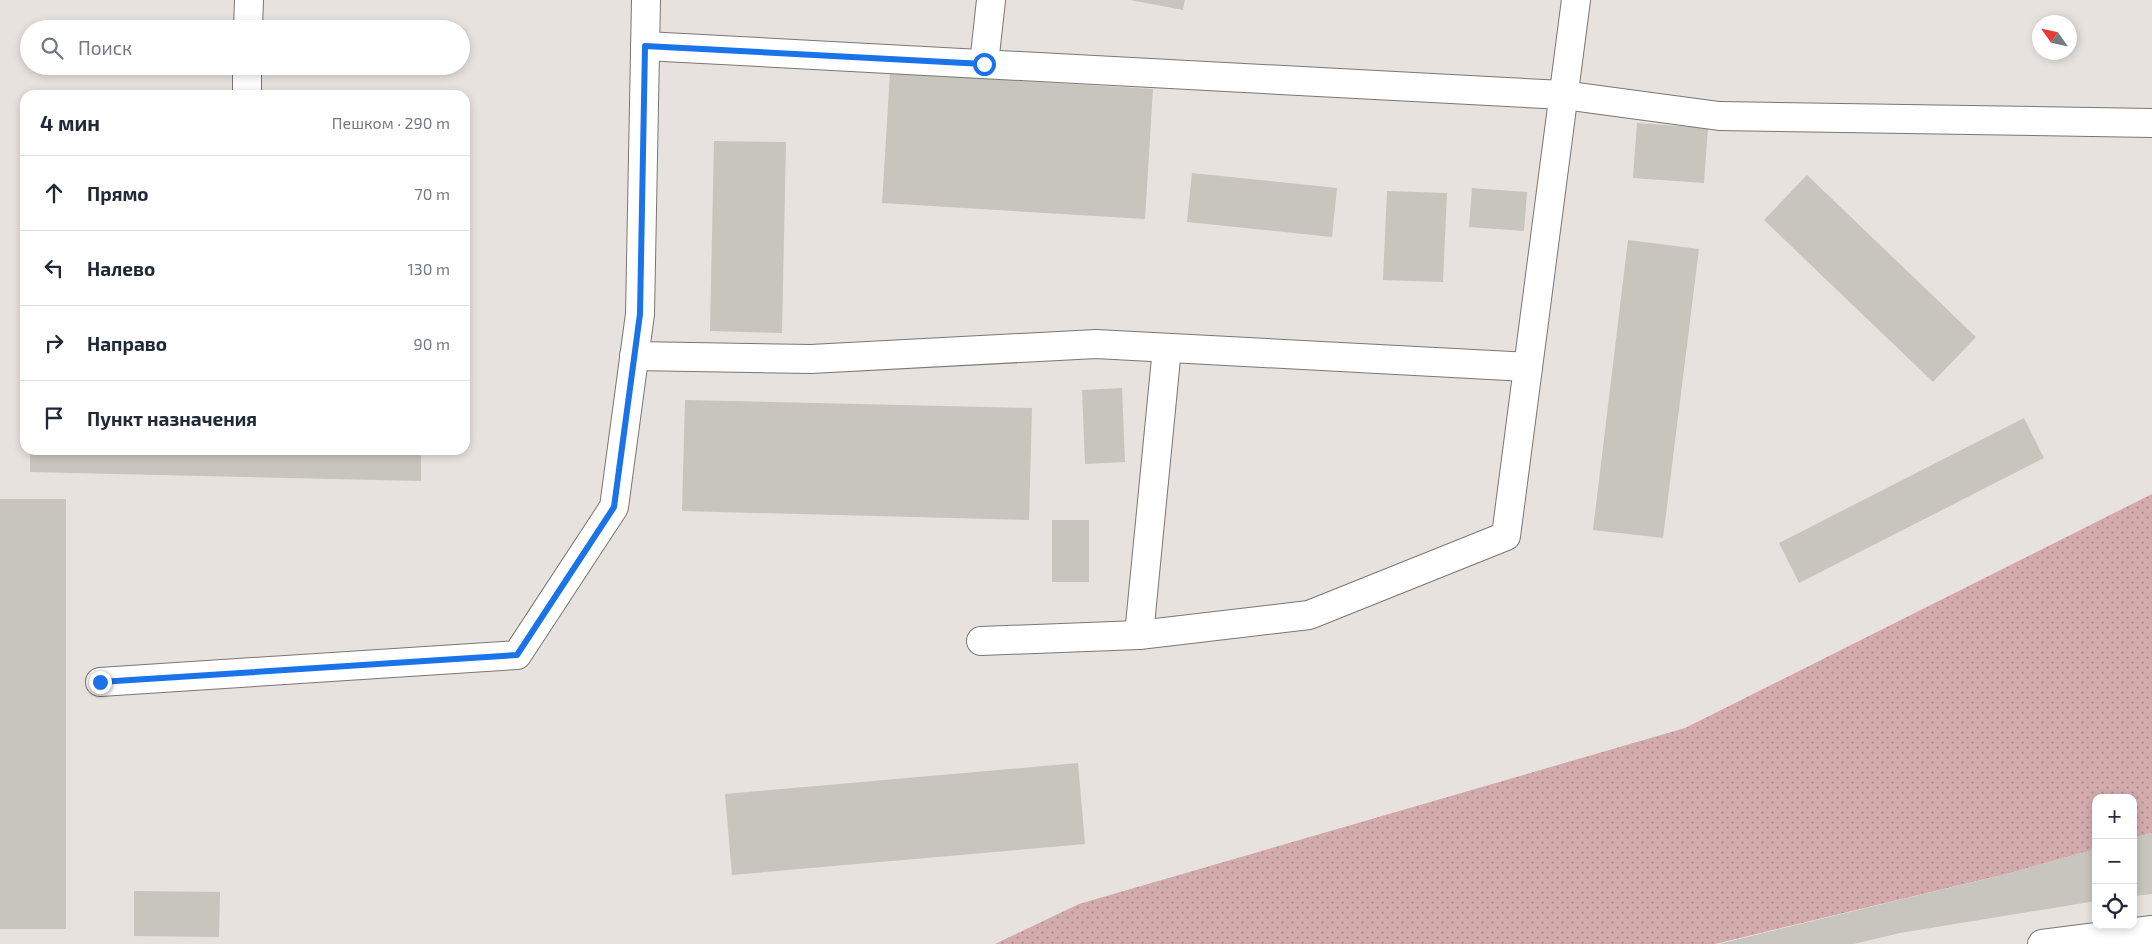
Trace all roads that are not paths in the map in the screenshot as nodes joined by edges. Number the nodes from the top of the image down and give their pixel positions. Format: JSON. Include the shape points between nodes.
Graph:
{"nodes":[{"id":1,"x":249,"y":0,"type":"edge"},
{"id":2,"x":646,"y":0,"type":"edge"},
{"id":3,"x":991,"y":0,"type":"edge"},
{"id":4,"x":1576,"y":0,"type":"edge"},
{"id":5,"x":248,"y":20,"type":"edge"},
{"id":6,"x":645,"y":46,"type":"junction"},
{"id":7,"x":984,"y":64,"type":"junction"},
{"id":8,"x":247,"y":75,"type":"edge"},
{"id":9,"x":247,"y":90,"type":"edge"},
{"id":10,"x":1563,"y":95,"type":"junction"},
{"id":11,"x":2152,"y":123,"type":"edge"},
{"id":12,"x":1167,"y":348,"type":"junction"},
{"id":13,"x":634,"y":356,"type":"junction"},
{"id":14,"x":1528,"y":367,"type":"junction"},
{"id":15,"x":1139,"y":635,"type":"junction"},
{"id":16,"x":981,"y":641,"type":"dead end"},
{"id":17,"x":100,"y":682,"type":"dead end"},
{"id":18,"x":2152,"y":930,"type":"edge"},
{"id":19,"x":2042,"y":944,"type":"edge"}],
"edges":[{"from":1,"to":5,"type":"lane"},
{"from":2,"to":6,"type":"lane"},
{"from":3,"to":7,"type":"lane"},
{"from":4,"to":10,"type":"lane"},
{"from":6,"to":7,"type":"lane"},
{"from":6,"to":13,"type":"lane","via":[[640,314]]},
{"from":7,"to":10,"type":"lane"},
{"from":8,"to":9,"type":"lane"},
{"from":10,"to":11,"type":"lane","via":[[1719,116]]},
{"from":10,"to":14,"type":"lane"},
{"from":12,"to":13,"type":"lane","via":[[1096,344],[811,359]]},
{"from":12,"to":14,"type":"lane"},
{"from":12,"to":15,"type":"lane"},
{"from":13,"to":17,"type":"lane","via":[[614,507],[517,655]]},
{"from":14,"to":15,"type":"lane","via":[[1506,536],[1309,615]]},
{"from":15,"to":16,"type":"lane"},
{"from":18,"to":19,"type":"lane"}]}
